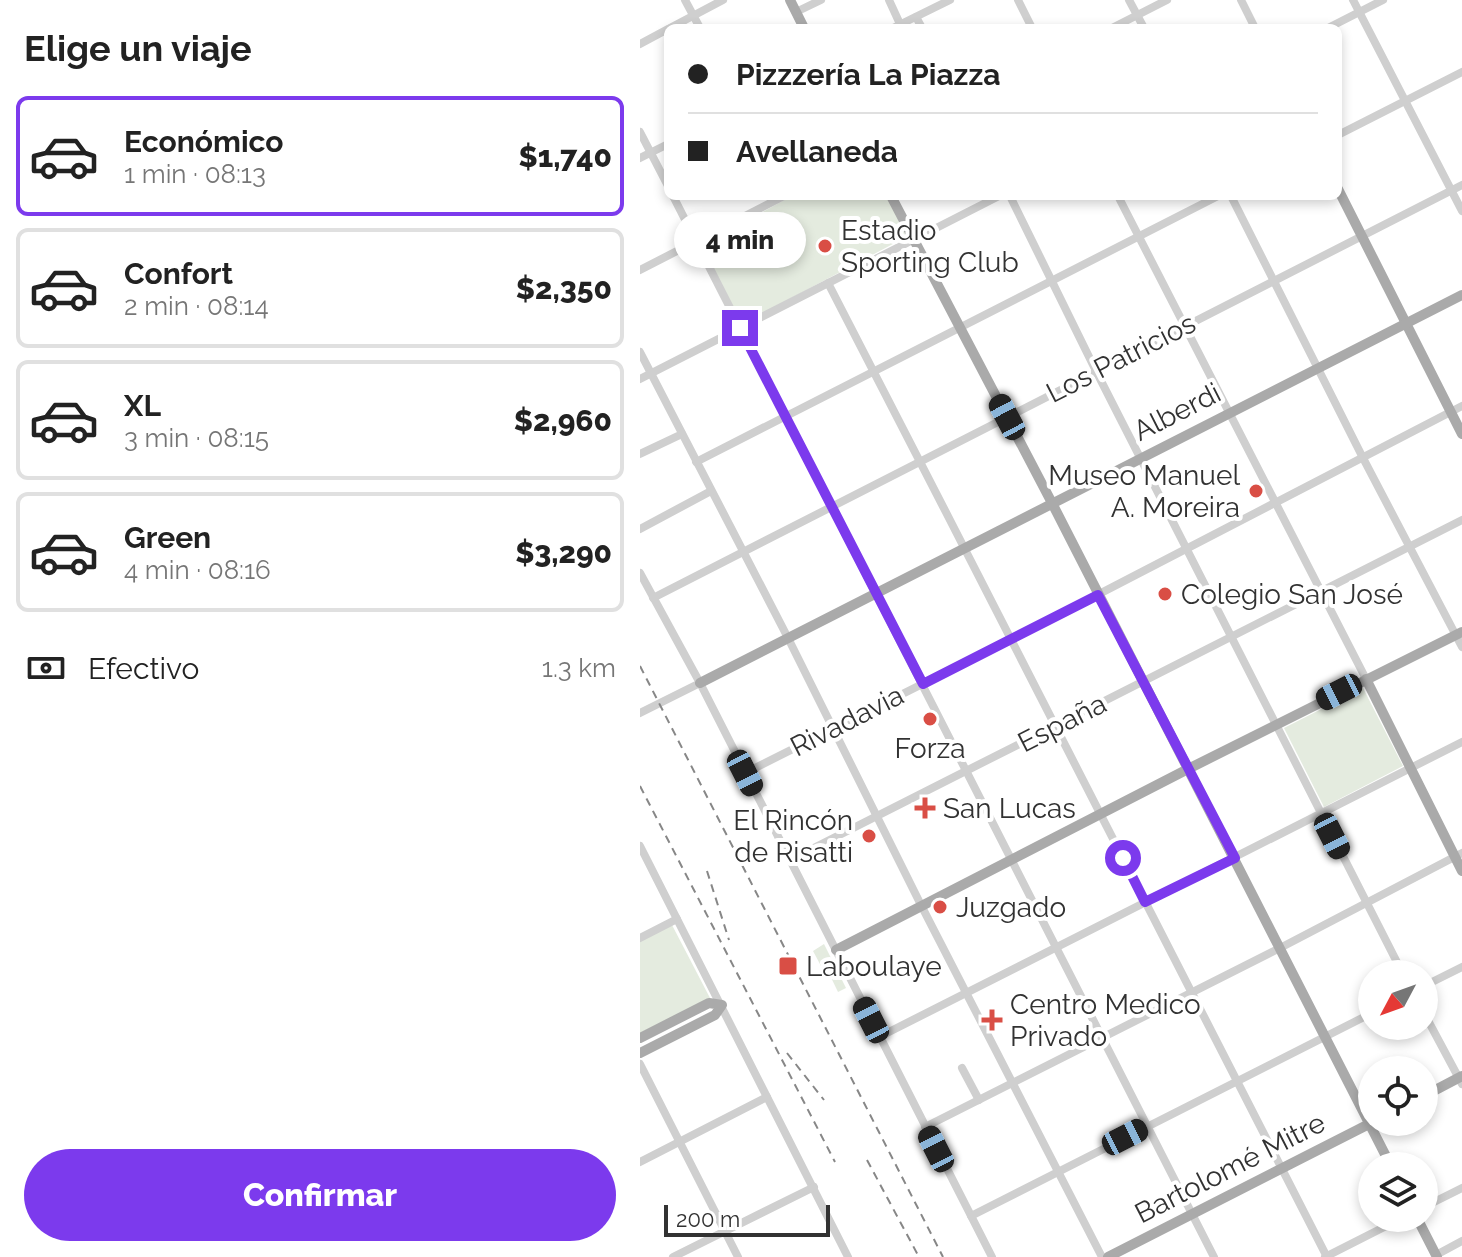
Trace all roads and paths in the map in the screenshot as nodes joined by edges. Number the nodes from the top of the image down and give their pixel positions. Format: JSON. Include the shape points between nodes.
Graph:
{"nodes":[{"id":1,"x":685,"y":0,"type":"edge"},
{"id":2,"x":723,"y":0,"type":"edge"},
{"id":3,"x":790,"y":0,"type":"edge"},
{"id":4,"x":821,"y":0,"type":"edge"},
{"id":5,"x":889,"y":0,"type":"edge"},
{"id":6,"x":950,"y":0,"type":"edge"},
{"id":7,"x":1018,"y":0,"type":"edge"},
{"id":8,"x":1129,"y":0,"type":"edge"},
{"id":9,"x":1167,"y":0,"type":"edge"},
{"id":10,"x":1241,"y":0,"type":"edge"},
{"id":11,"x":1353,"y":0,"type":"edge"},
{"id":12,"x":1383,"y":0,"type":"edge"},
{"id":13,"x":796,"y":12,"type":"junction"},
{"id":14,"x":1360,"y":12,"type":"junction"},
{"id":15,"x":694,"y":16,"type":"junction"},
{"id":16,"x":1137,"y":16,"type":"junction"},
{"id":17,"x":916,"y":17,"type":"junction"},
{"id":18,"x":679,"y":24,"type":"edge"},
{"id":19,"x":698,"y":24,"type":"edge"},
{"id":20,"x":802,"y":24,"type":"edge"},
{"id":21,"x":895,"y":24,"type":"edge"},
{"id":22,"x":900,"y":24,"type":"edge"},
{"id":23,"x":920,"y":24,"type":"edge"},
{"id":24,"x":1030,"y":24,"type":"edge"},
{"id":25,"x":1120,"y":24,"type":"edge"},
{"id":26,"x":1142,"y":24,"type":"edge"},
{"id":27,"x":1253,"y":24,"type":"edge"},
{"id":28,"x":1336,"y":24,"type":"edge"},
{"id":29,"x":664,"y":32,"type":"edge"},
{"id":30,"x":640,"y":44,"type":"edge"},
{"id":31,"x":1462,"y":72,"type":"edge"},
{"id":32,"x":1406,"y":101,"type":"junction"},
{"id":33,"x":640,"y":132,"type":"edge"},
{"id":34,"x":1342,"y":133,"type":"edge"},
{"id":35,"x":664,"y":146,"type":"edge"},
{"id":36,"x":651,"y":152,"type":"junction"},
{"id":37,"x":640,"y":158,"type":"edge"},
{"id":38,"x":664,"y":178,"type":"edge"},
{"id":39,"x":1462,"y":185,"type":"edge"},
{"id":40,"x":1452,"y":190,"type":"junction"},
{"id":41,"x":1342,"y":197,"type":"edge"},
{"id":42,"x":676,"y":200,"type":"edge"},
{"id":43,"x":776,"y":200,"type":"edge"},
{"id":44,"x":893,"y":200,"type":"edge"},
{"id":45,"x":991,"y":200,"type":"edge"},
{"id":46,"x":1012,"y":200,"type":"edge"},
{"id":47,"x":1120,"y":200,"type":"edge"},
{"id":48,"x":1210,"y":200,"type":"edge"},
{"id":49,"x":1233,"y":200,"type":"edge"},
{"id":50,"x":1462,"y":211,"type":"edge"},
{"id":51,"x":1139,"y":236,"type":"junction"},
{"id":52,"x":1362,"y":236,"type":"junction"},
{"id":53,"x":913,"y":240,"type":"junction"},
{"id":54,"x":696,"y":242,"type":"junction"},
{"id":55,"x":640,"y":270,"type":"edge"},
{"id":56,"x":1052,"y":281,"type":"junction"},
{"id":57,"x":1274,"y":281,"type":"junction"},
{"id":58,"x":828,"y":283,"type":"junction"},
{"id":59,"x":1462,"y":295,"type":"edge"},
{"id":60,"x":1406,"y":324,"type":"junction"},
{"id":61,"x":1185,"y":326,"type":"junction"},
{"id":62,"x":960,"y":327,"type":"junction"},
{"id":63,"x":740,"y":328,"type":"junction"},
{"id":64,"x":640,"y":352,"type":"edge"},
{"id":65,"x":1318,"y":368,"type":"junction"},
{"id":66,"x":874,"y":371,"type":"junction"},
{"id":67,"x":1096,"y":371,"type":"junction"},
{"id":68,"x":651,"y":374,"type":"junction"},
{"id":69,"x":640,"y":379,"type":"edge"},
{"id":70,"x":1462,"y":406,"type":"edge"},
{"id":71,"x":1451,"y":412,"type":"junction"},
{"id":72,"x":1229,"y":413,"type":"junction"},
{"id":73,"x":785,"y":416,"type":"junction"},
{"id":74,"x":1007,"y":417,"type":"junction"},
{"id":75,"x":682,"y":434,"type":"junction"},
{"id":76,"x":1462,"y":434,"type":"edge"},
{"id":77,"x":640,"y":454,"type":"edge"},
{"id":78,"x":1141,"y":457,"type":"junction"},
{"id":79,"x":1363,"y":458,"type":"junction"},
{"id":80,"x":920,"y":461,"type":"junction"},
{"id":81,"x":696,"y":462,"type":"junction"},
{"id":82,"x":711,"y":491,"type":"junction"},
{"id":83,"x":1052,"y":503,"type":"junction"},
{"id":84,"x":1276,"y":503,"type":"junction"},
{"id":85,"x":831,"y":507,"type":"junction"},
{"id":86,"x":1462,"y":520,"type":"edge"},
{"id":87,"x":640,"y":529,"type":"edge"},
{"id":88,"x":965,"y":546,"type":"junction"},
{"id":89,"x":1410,"y":547,"type":"junction"},
{"id":90,"x":1188,"y":548,"type":"junction"},
{"id":91,"x":742,"y":552,"type":"junction"},
{"id":92,"x":640,"y":573,"type":"edge"},
{"id":93,"x":874,"y":592,"type":"junction"},
{"id":94,"x":1320,"y":592,"type":"junction"},
{"id":95,"x":1098,"y":595,"type":"junction"},
{"id":96,"x":653,"y":598,"type":"junction"},
{"id":97,"x":1459,"y":634,"type":"edge"},
{"id":98,"x":1231,"y":635,"type":"junction"},
{"id":99,"x":788,"y":638,"type":"junction"},
{"id":100,"x":1012,"y":639,"type":"junction"},
{"id":101,"x":1462,"y":647,"type":"edge"},
{"id":102,"x":1366,"y":679,"type":"junction"},
{"id":103,"x":1144,"y":682,"type":"junction"},
{"id":104,"x":700,"y":683,"type":"junction"},
{"id":105,"x":923,"y":684,"type":"junction"},
{"id":106,"x":640,"y":713,"type":"edge"},
{"id":107,"x":1276,"y":725,"type":"junction"},
{"id":108,"x":1055,"y":726,"type":"junction"},
{"id":109,"x":833,"y":729,"type":"junction"},
{"id":110,"x":1462,"y":742,"type":"edge"},
{"id":111,"x":1411,"y":767,"type":"junction"},
{"id":112,"x":1188,"y":769,"type":"junction"},
{"id":113,"x":967,"y":771,"type":"junction"},
{"id":114,"x":745,"y":773,"type":"junction"},
{"id":115,"x":1321,"y":813,"type":"junction"},
{"id":116,"x":1100,"y":814,"type":"junction"},
{"id":117,"x":878,"y":816,"type":"junction"},
{"id":118,"x":640,"y":846,"type":"edge"},
{"id":119,"x":1458,"y":854,"type":"edge"},
{"id":120,"x":1235,"y":858,"type":"junction"},
{"id":121,"x":1011,"y":859,"type":"junction"},
{"id":122,"x":790,"y":860,"type":"junction"},
{"id":123,"x":1462,"y":871,"type":"edge"},
{"id":124,"x":1145,"y":902,"type":"junction"},
{"id":125,"x":1366,"y":902,"type":"junction"},
{"id":126,"x":921,"y":905,"type":"junction"},
{"id":127,"x":677,"y":919,"type":"junction"},
{"id":128,"x":640,"y":938,"type":"edge"},
{"id":129,"x":1055,"y":948,"type":"junction"},
{"id":130,"x":1280,"y":948,"type":"junction"},
{"id":131,"x":836,"y":950,"type":"junction"},
{"id":132,"x":1396,"y":960,"type":"edge"},
{"id":133,"x":1462,"y":967,"type":"edge"},
{"id":134,"x":1438,"y":979,"type":"edge"},
{"id":135,"x":1189,"y":992,"type":"junction"},
{"id":136,"x":967,"y":994,"type":"junction"},
{"id":137,"x":722,"y":1005,"type":"junction"},
{"id":138,"x":1358,"y":1020,"type":"edge"},
{"id":139,"x":879,"y":1037,"type":"junction"},
{"id":140,"x":1101,"y":1037,"type":"junction"},
{"id":141,"x":1325,"y":1037,"type":"junction"},
{"id":142,"x":640,"y":1038,"type":"edge"},
{"id":143,"x":1438,"y":1038,"type":"edge"},
{"id":144,"x":640,"y":1053,"type":"edge"},
{"id":145,"x":640,"y":1064,"type":"edge"},
{"id":146,"x":962,"y":1068,"type":"dead end"},
{"id":147,"x":1461,"y":1079,"type":"edge"},
{"id":148,"x":1013,"y":1082,"type":"junction"},
{"id":149,"x":1235,"y":1082,"type":"junction"},
{"id":150,"x":1438,"y":1090,"type":"edge"},
{"id":151,"x":767,"y":1097,"type":"junction"},
{"id":152,"x":1358,"y":1097,"type":"edge"},
{"id":153,"x":979,"y":1100,"type":"junction"},
{"id":154,"x":1147,"y":1125,"type":"junction"},
{"id":155,"x":925,"y":1127,"type":"junction"},
{"id":156,"x":1358,"y":1130,"type":"edge"},
{"id":157,"x":679,"y":1142,"type":"junction"},
{"id":158,"x":640,"y":1162,"type":"edge"},
{"id":159,"x":1282,"y":1170,"type":"junction"},
{"id":160,"x":1059,"y":1171,"type":"junction"},
{"id":161,"x":814,"y":1187,"type":"junction"},
{"id":162,"x":1462,"y":1188,"type":"edge"},
{"id":163,"x":1438,"y":1200,"type":"edge"},
{"id":164,"x":1193,"y":1214,"type":"junction"},
{"id":165,"x":971,"y":1216,"type":"junction"},
{"id":166,"x":725,"y":1231,"type":"junction"},
{"id":167,"x":1375,"y":1232,"type":"edge"},
{"id":168,"x":1424,"y":1232,"type":"edge"},
{"id":169,"x":1462,"y":1241,"type":"edge"},
{"id":170,"x":1436,"y":1256,"type":"edge"},
{"id":171,"x":673,"y":1257,"type":"edge"},
{"id":172,"x":738,"y":1257,"type":"edge"},
{"id":173,"x":848,"y":1257,"type":"edge"},
{"id":174,"x":992,"y":1257,"type":"edge"},
{"id":175,"x":1102,"y":1257,"type":"edge"},
{"id":176,"x":1108,"y":1257,"type":"edge"},
{"id":177,"x":1214,"y":1257,"type":"edge"},
{"id":178,"x":1326,"y":1257,"type":"edge"}],
"edges":[{"from":1,"to":15,"type":"street"},
{"from":2,"to":15,"type":"street"},
{"from":3,"to":13,"type":"main road"},
{"from":4,"to":13,"type":"street"},
{"from":5,"to":21,"type":"street"},
{"from":6,"to":17,"type":"street"},
{"from":7,"to":24,"type":"street"},
{"from":8,"to":16,"type":"street"},
{"from":9,"to":16,"type":"street"},
{"from":10,"to":27,"type":"street"},
{"from":11,"to":14,"type":"street"},
{"from":12,"to":14,"type":"street"},
{"from":13,"to":20,"type":"main road"},
{"from":14,"to":28,"type":"street"},
{"from":14,"to":32,"type":"street"},
{"from":15,"to":18,"type":"street"},
{"from":15,"to":19,"type":"street"},
{"from":16,"to":25,"type":"street"},
{"from":16,"to":26,"type":"street"},
{"from":17,"to":22,"type":"street"},
{"from":17,"to":23,"type":"street"},
{"from":29,"to":30,"type":"street"},
{"from":31,"to":32,"type":"street"},
{"from":32,"to":34,"type":"street"},
{"from":32,"to":40,"type":"street"},
{"from":33,"to":36,"type":"street"},
{"from":35,"to":36,"type":"street"},
{"from":36,"to":37,"type":"street"},
{"from":36,"to":38,"type":"street"},
{"from":39,"to":40,"type":"street","name":"Los Patricios"},
{"from":40,"to":50,"type":"street"},
{"from":40,"to":52,"type":"street","name":"Los Patricios"},
{"from":41,"to":52,"type":"main road"},
{"from":42,"to":54,"type":"street"},
{"from":43,"to":54,"type":"street"},
{"from":44,"to":53,"type":"main road"},
{"from":45,"to":53,"type":"street"},
{"from":46,"to":56,"type":"street"},
{"from":47,"to":51,"type":"street"},
{"from":48,"to":51,"type":"street"},
{"from":49,"to":57,"type":"street"},
{"from":51,"to":56,"type":"street"},
{"from":51,"to":61,"type":"street"},
{"from":52,"to":57,"type":"street","name":"Los Patricios"},
{"from":52,"to":60,"type":"main road"},
{"from":53,"to":58,"type":"street"},
{"from":53,"to":62,"type":"main road"},
{"from":54,"to":55,"type":"street"},
{"from":54,"to":63,"type":"street"},
{"from":56,"to":62,"type":"street"},
{"from":56,"to":67,"type":"street"},
{"from":57,"to":61,"type":"street","name":"Los Patricios"},
{"from":57,"to":65,"type":"street"},
{"from":58,"to":63,"type":"street"},
{"from":58,"to":66,"type":"street"},
{"from":59,"to":60,"type":"main road","name":"Alberdi"},
{"from":60,"to":65,"type":"main road","name":"Alberdi"},
{"from":60,"to":71,"type":"main road"},
{"from":61,"to":67,"type":"street","name":"Los Patricios"},
{"from":61,"to":72,"type":"street"},
{"from":62,"to":66,"type":"street"},
{"from":62,"to":74,"type":"main road"},
{"from":63,"to":68,"type":"street"},
{"from":63,"to":73,"type":"street"},
{"from":64,"to":68,"type":"street"},
{"from":65,"to":72,"type":"main road","name":"Alberdi"},
{"from":65,"to":79,"type":"street"},
{"from":66,"to":73,"type":"street"},
{"from":66,"to":80,"type":"street"},
{"from":67,"to":74,"type":"street","name":"Los Patricios"},
{"from":67,"to":78,"type":"street"},
{"from":68,"to":69,"type":"street"},
{"from":68,"to":75,"type":"street"},
{"from":70,"to":71,"type":"street","name":"Rivadavia"},
{"from":71,"to":76,"type":"main road"},
{"from":71,"to":79,"type":"street","name":"Rivadavia"},
{"from":72,"to":78,"type":"main road","name":"Alberdi"},
{"from":72,"to":84,"type":"street"},
{"from":73,"to":81,"type":"street"},
{"from":73,"to":85,"type":"street"},
{"from":74,"to":80,"type":"street","name":"Los Patricios"},
{"from":74,"to":83,"type":"main road"},
{"from":75,"to":77,"type":"street"},
{"from":75,"to":81,"type":"street"},
{"from":78,"to":83,"type":"main road","name":"Alberdi"},
{"from":78,"to":90,"type":"street"},
{"from":79,"to":84,"type":"street","name":"Rivadavia"},
{"from":79,"to":89,"type":"street"},
{"from":80,"to":85,"type":"street","name":"Los Patricios"},
{"from":80,"to":88,"type":"street"},
{"from":81,"to":82,"type":"street"},
{"from":82,"to":87,"type":"street"},
{"from":82,"to":91,"type":"street"},
{"from":83,"to":88,"type":"main road","name":"Alberdi"},
{"from":83,"to":95,"type":"main road"},
{"from":84,"to":90,"type":"street","name":"Rivadavia"},
{"from":84,"to":94,"type":"street"},
{"from":85,"to":91,"type":"street","name":"Los Patricios"},
{"from":85,"to":93,"type":"street"},
{"from":86,"to":89,"type":"street","name":"España"},
{"from":88,"to":93,"type":"main road","name":"Alberdi"},
{"from":88,"to":100,"type":"street"},
{"from":89,"to":94,"type":"street","name":"España"},
{"from":89,"to":97,"type":"street"},
{"from":90,"to":95,"type":"street","name":"Rivadavia"},
{"from":90,"to":98,"type":"street"},
{"from":91,"to":96,"type":"street","name":"Los Patricios"},
{"from":91,"to":99,"type":"street"},
{"from":92,"to":96,"type":"street"},
{"from":93,"to":99,"type":"main road","name":"Alberdi"},
{"from":93,"to":105,"type":"street"},
{"from":94,"to":98,"type":"street","name":"España"},
{"from":94,"to":102,"type":"street"},
{"from":95,"to":100,"type":"street","name":"Rivadavia"},
{"from":95,"to":103,"type":"main road"},
{"from":96,"to":104,"type":"street"},
{"from":97,"to":101,"type":"street"},
{"from":97,"to":102,"type":"main road"},
{"from":98,"to":103,"type":"street","name":"España"},
{"from":98,"to":107,"type":"street"},
{"from":99,"to":104,"type":"main road","name":"Alberdi"},
{"from":99,"to":109,"type":"street"},
{"from":100,"to":105,"type":"street","name":"Rivadavia"},
{"from":100,"to":108,"type":"street"},
{"from":102,"to":107,"type":"main road"},
{"from":102,"to":111,"type":"main road"},
{"from":103,"to":108,"type":"street","name":"España"},
{"from":103,"to":112,"type":"main road"},
{"from":104,"to":106,"type":"street"},
{"from":104,"to":114,"type":"street"},
{"from":105,"to":109,"type":"street","name":"Rivadavia"},
{"from":105,"to":113,"type":"street"},
{"from":107,"to":112,"type":"main road"},
{"from":107,"to":115,"type":"street"},
{"from":108,"to":113,"type":"street","name":"España"},
{"from":108,"to":116,"type":"street"},
{"from":109,"to":114,"type":"street","name":"Rivadavia"},
{"from":109,"to":117,"type":"street"},
{"from":110,"to":111,"type":"street"},
{"from":111,"to":115,"type":"street"},
{"from":111,"to":119,"type":"main road"},
{"from":112,"to":116,"type":"main road"},
{"from":112,"to":120,"type":"main road"},
{"from":113,"to":117,"type":"street","name":"España"},
{"from":113,"to":121,"type":"street"},
{"from":114,"to":122,"type":"street"},
{"from":115,"to":120,"type":"street"},
{"from":115,"to":125,"type":"street"},
{"from":116,"to":121,"type":"main road"},
{"from":116,"to":124,"type":"street"},
{"from":117,"to":122,"type":"street","name":"España"},
{"from":117,"to":126,"type":"street"},
{"from":118,"to":127,"type":"street"},
{"from":119,"to":123,"type":"main road"},
{"from":119,"to":125,"type":"street"},
{"from":120,"to":124,"type":"street"},
{"from":120,"to":130,"type":"main road"},
{"from":121,"to":126,"type":"main road"},
{"from":121,"to":129,"type":"street"},
{"from":122,"to":131,"type":"street"},
{"from":124,"to":129,"type":"street"},
{"from":124,"to":135,"type":"street"},
{"from":125,"to":130,"type":"street"},
{"from":125,"to":132,"type":"street"},
{"from":126,"to":131,"type":"main road"},
{"from":126,"to":136,"type":"street"},
{"from":127,"to":128,"type":"street"},
{"from":127,"to":137,"type":"street"},
{"from":129,"to":136,"type":"street"},
{"from":129,"to":140,"type":"street"},
{"from":130,"to":135,"type":"street"},
{"from":130,"to":141,"type":"main road"},
{"from":131,"to":139,"type":"street"},
{"from":133,"to":134,"type":"street"},
{"from":135,"to":140,"type":"street"},
{"from":135,"to":149,"type":"street"},
{"from":136,"to":139,"type":"street"},
{"from":136,"to":148,"type":"street"},
{"from":137,"to":142,"type":"main road","via":[[709,1003]]},
{"from":137,"to":144,"type":"main road","via":[[715,1015]]},
{"from":137,"to":151,"type":"street"},
{"from":138,"to":141,"type":"street"},
{"from":139,"to":155,"type":"street"},
{"from":140,"to":148,"type":"street"},
{"from":140,"to":154,"type":"street"},
{"from":141,"to":149,"type":"street"},
{"from":141,"to":152,"type":"main road"},
{"from":143,"to":147,"type":"street"},
{"from":145,"to":157,"type":"street"},
{"from":146,"to":153,"type":"street"},
{"from":147,"to":150,"type":"main road"},
{"from":148,"to":153,"type":"street"},
{"from":148,"to":160,"type":"street"},
{"from":149,"to":154,"type":"street"},
{"from":149,"to":159,"type":"street"},
{"from":151,"to":157,"type":"street"},
{"from":151,"to":161,"type":"street"},
{"from":153,"to":155,"type":"street"},
{"from":154,"to":160,"type":"street"},
{"from":154,"to":164,"type":"street"},
{"from":155,"to":165,"type":"street"},
{"from":156,"to":159,"type":"main road","name":"Bartolomé Mitre"},
{"from":157,"to":158,"type":"street"},
{"from":157,"to":166,"type":"street"},
{"from":159,"to":164,"type":"main road","name":"Bartolomé Mitre"},
{"from":159,"to":178,"type":"street"},
{"from":160,"to":165,"type":"street"},
{"from":160,"to":175,"type":"street"},
{"from":161,"to":166,"type":"street"},
{"from":161,"to":173,"type":"street"},
{"from":162,"to":163,"type":"street"},
{"from":164,"to":176,"type":"main road","name":"Bartolomé Mitre"},
{"from":164,"to":177,"type":"street"},
{"from":165,"to":174,"type":"street"},
{"from":166,"to":171,"type":"street"},
{"from":166,"to":172,"type":"street"},
{"from":167,"to":178,"type":"street"},
{"from":168,"to":170,"type":"main road"},
{"from":169,"to":170,"type":"street"}]}
